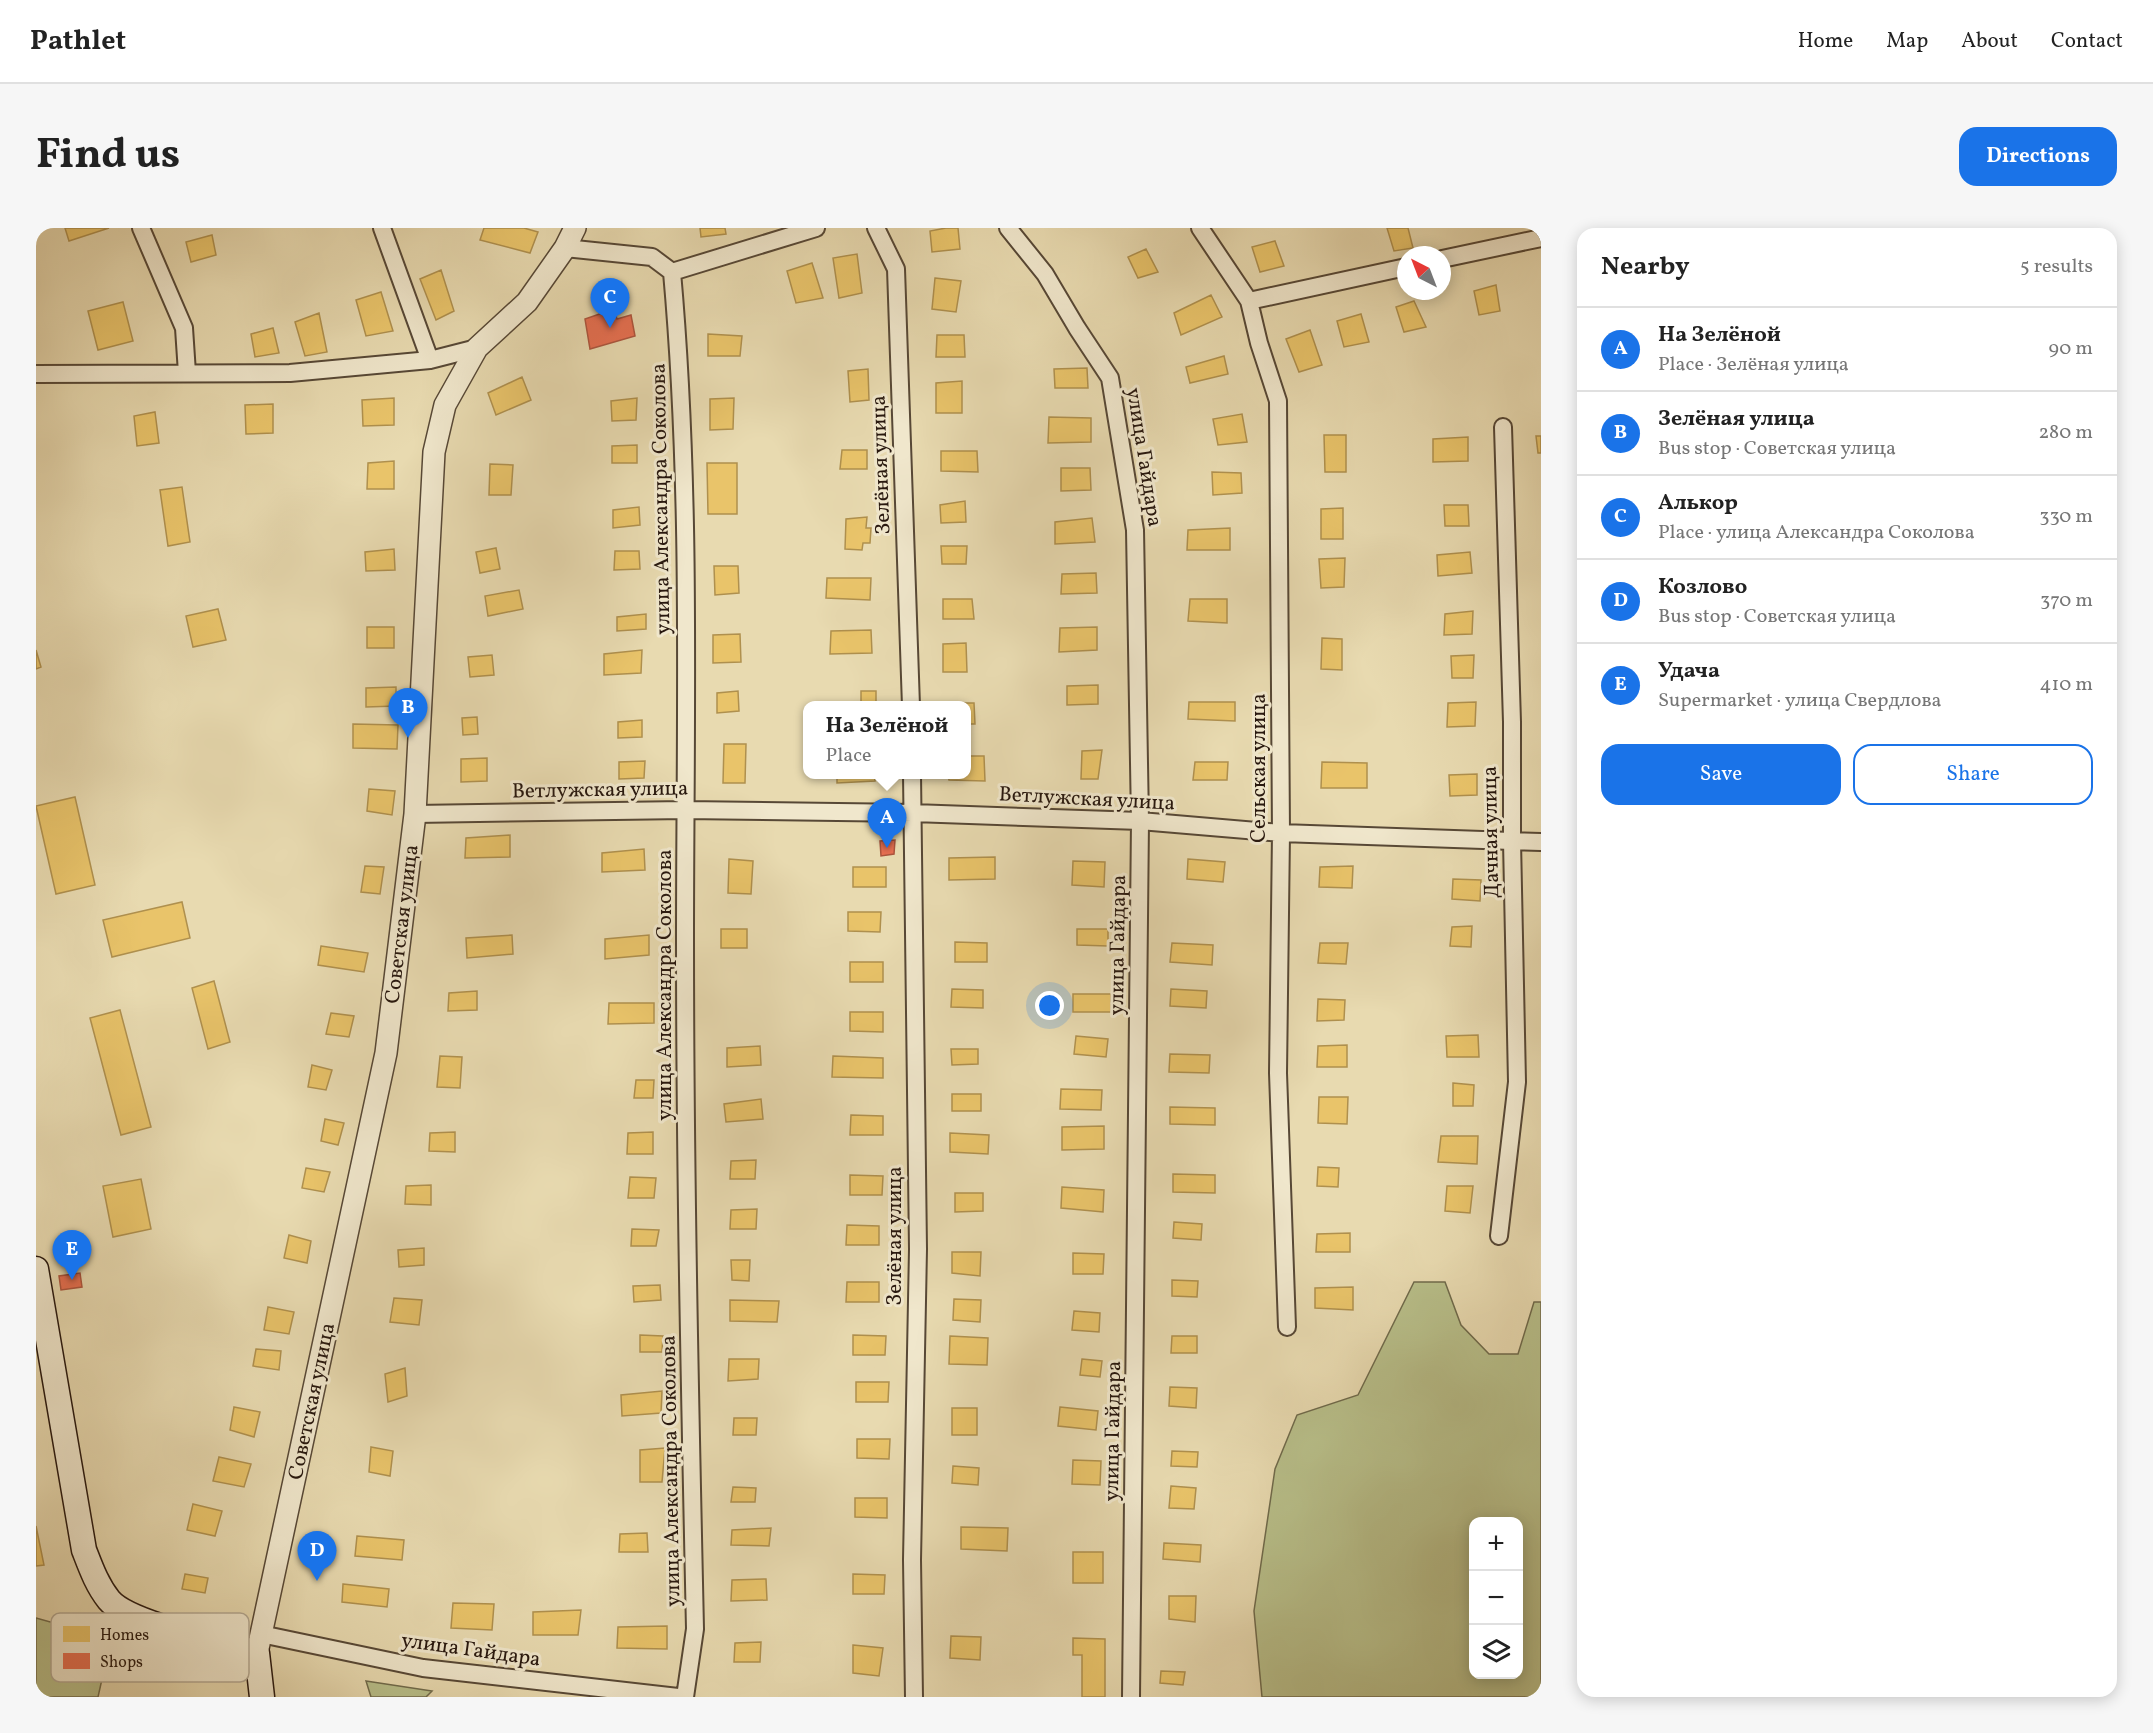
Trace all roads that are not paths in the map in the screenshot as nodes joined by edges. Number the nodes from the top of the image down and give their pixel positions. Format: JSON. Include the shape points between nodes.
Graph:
{"nodes":[{"id":1,"x":141,"y":228,"type":"edge"},
{"id":2,"x":382,"y":228,"type":"edge"},
{"id":3,"x":574,"y":228,"type":"edge"},
{"id":4,"x":816,"y":228,"type":"edge"},
{"id":5,"x":876,"y":228,"type":"edge"},
{"id":6,"x":1008,"y":228,"type":"edge"},
{"id":7,"x":1200,"y":228,"type":"edge"},
{"id":8,"x":1541,"y":238,"type":"edge"},
{"id":9,"x":565,"y":248,"type":"junction"},
{"id":10,"x":1451,"y":257,"type":"edge"},
{"id":11,"x":1397,"y":269,"type":"edge"},
{"id":12,"x":672,"y":272,"type":"junction"},
{"id":13,"x":1249,"y":301,"type":"junction"},
{"id":14,"x":477,"y":348,"type":"junction"},
{"id":15,"x":429,"y":360,"type":"junction"},
{"id":16,"x":188,"y":372,"type":"junction"},
{"id":17,"x":36,"y":374,"type":"edge"},
{"id":18,"x":1503,"y":427,"type":"dead end"},
{"id":19,"x":911,"y":701,"type":"edge"},
{"id":20,"x":912,"y":779,"type":"edge"},
{"id":21,"x":685,"y":810,"type":"junction"},
{"id":22,"x":913,"y":813,"type":"junction"},
{"id":23,"x":415,"y":814,"type":"junction"},
{"id":24,"x":1140,"y":821,"type":"junction"},
{"id":25,"x":1281,"y":832,"type":"junction"},
{"id":26,"x":1512,"y":841,"type":"junction"},
{"id":27,"x":1541,"y":842,"type":"edge"},
{"id":28,"x":1499,"y":1236,"type":"dead end"},
{"id":29,"x":36,"y":1269,"type":"edge"},
{"id":30,"x":1287,"y":1327,"type":"dead end"},
{"id":31,"x":129,"y":1613,"type":"edge"},
{"id":32,"x":249,"y":1642,"type":"edge"},
{"id":33,"x":259,"y":1644,"type":"junction"},
{"id":34,"x":262,"y":1697,"type":"edge"},
{"id":35,"x":678,"y":1697,"type":"edge"},
{"id":36,"x":685,"y":1697,"type":"edge"},
{"id":37,"x":914,"y":1697,"type":"edge"},
{"id":38,"x":1131,"y":1697,"type":"edge"}],
"edges":[{"from":1,"to":16,"type":"street","via":[[184,328]]},
{"from":2,"to":15,"type":"street"},
{"from":3,"to":9,"type":"street","name":"Советская улица"},
{"from":4,"to":12,"type":"street"},
{"from":5,"to":19,"type":"street","name":"Зелёная улица","via":[[896,269]]},
{"from":6,"to":24,"type":"street","name":"улица Гайдара","via":[[1045,274],[1110,378],[1135,530]]},
{"from":7,"to":13,"type":"street","name":"Сельская улица"},
{"from":8,"to":10,"type":"street"},
{"from":9,"to":12,"type":"street","via":[[652,256]]},
{"from":9,"to":14,"type":"street","name":"Советская улица","via":[[527,302]]},
{"from":11,"to":13,"type":"street"},
{"from":12,"to":21,"type":"street","name":"улица Александра Соколова","via":[[680,361],[687,622]]},
{"from":13,"to":25,"type":"street","name":"Сельская улица","via":[[1278,401]]},
{"from":14,"to":15,"type":"street"},
{"from":14,"to":23,"type":"street","name":"Советская улица","via":[[445,405],[434,452]]},
{"from":15,"to":16,"type":"street","via":[[290,373]]},
{"from":16,"to":17,"type":"street"},
{"from":18,"to":26,"type":"street","name":"Дачная улица"},
{"from":20,"to":22,"type":"street","name":"Зелёная улица"},
{"from":21,"to":22,"type":"street","name":"Ветлужская улица"},
{"from":21,"to":23,"type":"street","name":"Ветлужская улица"},
{"from":21,"to":36,"type":"street","name":"улица Александра Соколова","via":[[695,1629]]},
{"from":22,"to":24,"type":"street","name":"Ветлужская улица"},
{"from":22,"to":37,"type":"street","name":"Зелёная улица","via":[[918,1249],[912,1560]]},
{"from":23,"to":33,"type":"street","name":"Советская улица","via":[[386,1053]]},
{"from":24,"to":25,"type":"street","name":"Ветлужская улица"},
{"from":24,"to":38,"type":"street","name":"улица Гайдара"},
{"from":25,"to":26,"type":"street","name":"Ветлужская улица"},
{"from":25,"to":30,"type":"street","name":"Сельская улица","via":[[1278,1073]]},
{"from":26,"to":27,"type":"street","name":"Ветлужская улица"},
{"from":26,"to":28,"type":"street","name":"Дачная улица","via":[[1517,1082]]},
{"from":29,"to":31,"type":"main road","via":[[84,1550],[95,1579],[110,1602]]},
{"from":32,"to":33,"type":"main road"},
{"from":33,"to":34,"type":"main road"},
{"from":33,"to":35,"type":"street","name":"улица Гайдара","via":[[423,1668]]}]}
